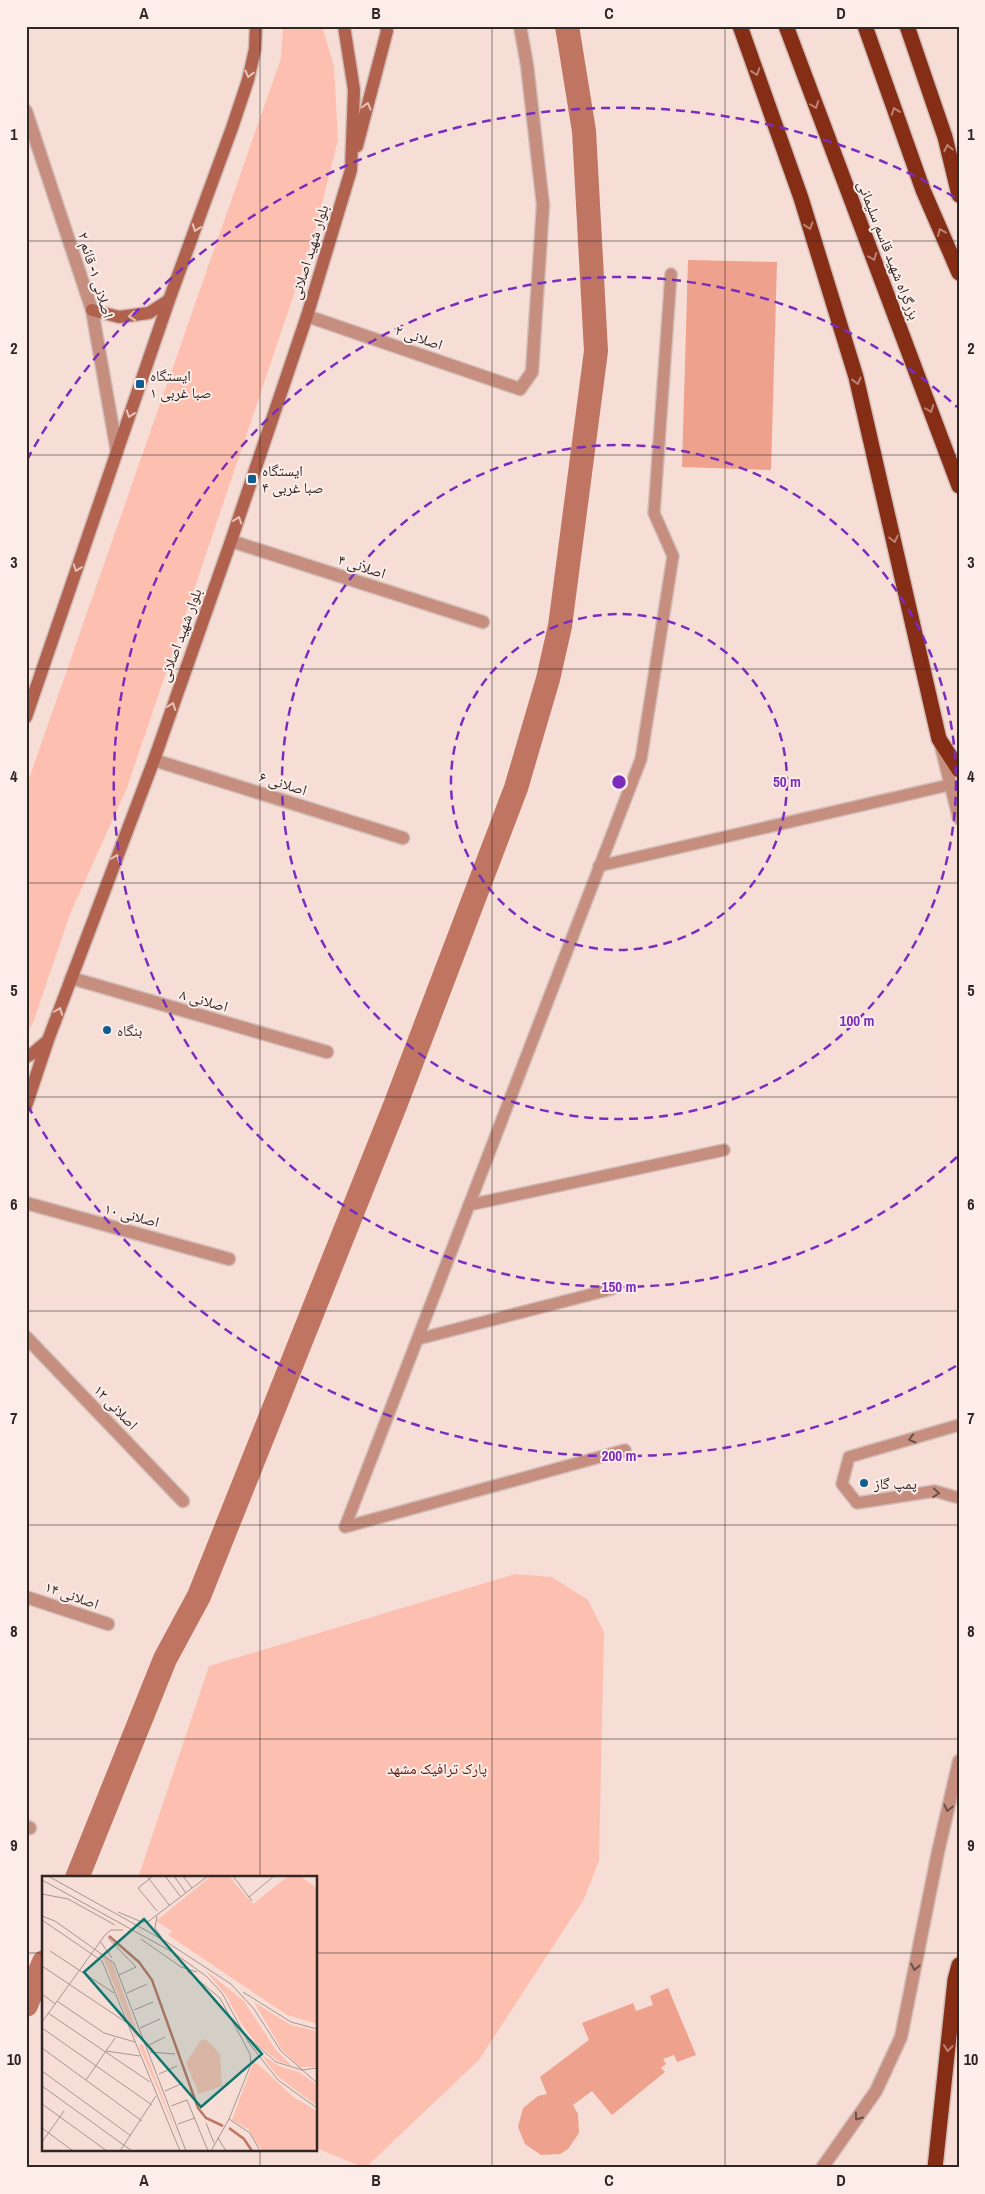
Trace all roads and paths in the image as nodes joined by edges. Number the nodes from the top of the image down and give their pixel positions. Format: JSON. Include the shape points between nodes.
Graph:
{"nodes":[{"id":1,"x":256,"y":26,"type":"edge"},
{"id":2,"x":344,"y":26,"type":"edge"},
{"id":3,"x":386,"y":26,"type":"edge"},
{"id":4,"x":520,"y":26,"type":"edge"},
{"id":5,"x":740,"y":26,"type":"edge"},
{"id":6,"x":786,"y":26,"type":"edge"},
{"id":7,"x":865,"y":26,"type":"edge"},
{"id":8,"x":907,"y":26,"type":"edge"},
{"id":9,"x":26,"y":112,"type":"edge"},
{"id":10,"x":351,"y":170,"type":"junction"},
{"id":11,"x":959,"y":195,"type":"edge"},
{"id":12,"x":959,"y":273,"type":"edge"},
{"id":13,"x":671,"y":274,"type":"dead end"},
{"id":14,"x":169,"y":300,"type":"junction"},
{"id":15,"x":92,"y":310,"type":"junction"},
{"id":16,"x":307,"y":316,"type":"junction"},
{"id":17,"x":117,"y":452,"type":"junction"},
{"id":18,"x":959,"y":486,"type":"edge"},
{"id":19,"x":231,"y":541,"type":"junction"},
{"id":20,"x":483,"y":622,"type":"dead end"},
{"id":21,"x":26,"y":717,"type":"edge"},
{"id":22,"x":939,"y":739,"type":"junction"},
{"id":23,"x":154,"y":760,"type":"junction"},
{"id":24,"x":959,"y":770,"type":"edge"},
{"id":25,"x":950,"y":785,"type":"junction"},
{"id":26,"x":959,"y":818,"type":"edge"},
{"id":27,"x":403,"y":838,"type":"dead end"},
{"id":28,"x":599,"y":866,"type":"junction"},
{"id":29,"x":71,"y":978,"type":"junction"},
{"id":30,"x":48,"y":1040,"type":"junction"},
{"id":31,"x":327,"y":1052,"type":"dead end"},
{"id":32,"x":26,"y":1057,"type":"edge"},
{"id":33,"x":26,"y":1106,"type":"edge"},
{"id":34,"x":724,"y":1150,"type":"dead end"},
{"id":35,"x":26,"y":1203,"type":"edge"},
{"id":36,"x":469,"y":1205,"type":"junction"},
{"id":37,"x":229,"y":1259,"type":"dead end"},
{"id":38,"x":612,"y":1289,"type":"dead end"},
{"id":39,"x":26,"y":1337,"type":"edge"},
{"id":40,"x":418,"y":1339,"type":"junction"},
{"id":41,"x":959,"y":1425,"type":"edge"},
{"id":42,"x":625,"y":1450,"type":"dead end"},
{"id":43,"x":959,"y":1498,"type":"edge"},
{"id":44,"x":183,"y":1501,"type":"dead end"},
{"id":45,"x":26,"y":1597,"type":"edge"},
{"id":46,"x":108,"y":1624,"type":"dead end"},
{"id":47,"x":959,"y":1761,"type":"edge"},
{"id":48,"x":959,"y":1966,"type":"edge"},
{"id":49,"x":822,"y":2168,"type":"edge"},
{"id":50,"x":935,"y":2168,"type":"edge"}],
"edges":[{"from":1,"to":14,"type":"main road","one_way":true,"via":[[248,80]]},
{"from":2,"to":10,"type":"main road","name":"بلوار شهید اصلانی","via":[[354,90]]},
{"from":10,"to":3,"type":"main road","name":"بلوار شهید اصلانی","one_way":true},
{"from":4,"to":16,"type":"street","name":"اصلانی ۲","via":[[528,65],[543,204],[532,372],[529,378],[520,389]]},
{"from":5,"to":22,"type":"highway","one_way":true,"via":[[801,198],[856,377]]},
{"from":6,"to":18,"type":"highway","name":"بزرگراه شهید قاسم سلیمانی","one_way":true},
{"from":12,"to":7,"type":"highway","one_way":true,"via":[[923,190]]},
{"from":11,"to":8,"type":"highway","one_way":true,"via":[[945,137]]},
{"from":9,"to":15,"type":"street","name":"اصلانی ۱- قائم ۲"},
{"from":10,"to":16,"type":"main road","name":"بلوار شهید اصلانی"},
{"from":13,"to":28,"type":"lane","via":[[654,513],[673,556],[641,759]]},
{"from":14,"to":15,"type":"main road","one_way":true,"via":[[148,314],[119,317]]},
{"from":14,"to":17,"type":"main road","one_way":true},
{"from":15,"to":17,"type":"street","name":"اصلانی ۱- قائم ۲"},
{"from":19,"to":16,"type":"main road","name":"بلوار شهید اصلانی","one_way":true},
{"from":17,"to":21,"type":"main road","one_way":true},
{"from":19,"to":20,"type":"street","name":"اصلانی ۴"},
{"from":23,"to":19,"type":"main road","name":"بلوار شهید اصلانی","one_way":true},
{"from":22,"to":24,"type":"highway"},
{"from":22,"to":25,"type":"street"},
{"from":23,"to":27,"type":"street","name":"اصلانی ۶"},
{"from":29,"to":23,"type":"main road","name":"بلوار شهید اصلانی","one_way":true},
{"from":25,"to":26,"type":"street"},
{"from":25,"to":28,"type":"lane"},
{"from":28,"to":36,"type":"lane"},
{"from":30,"to":29,"type":"main road","name":"بلوار شهید اصلانی","one_way":true},
{"from":29,"to":31,"type":"street","name":"اصلانی ۸"},
{"from":30,"to":32,"type":"main road"},
{"from":30,"to":33,"type":"main road","name":"بلوار شهید اصلانی"},
{"from":34,"to":36,"type":"lane"},
{"from":35,"to":37,"type":"street","name":"اصلانی ۱۰"},
{"from":36,"to":40,"type":"lane"},
{"from":38,"to":40,"type":"lane"},
{"from":39,"to":44,"type":"street","name":"اصلانی ۱۲"},
{"from":40,"to":42,"type":"lane","via":[[346,1527]]},
{"from":41,"to":43,"type":"lane","one_way":true,"via":[[849,1457],[842,1484],[857,1503],[935,1491]]},
{"from":45,"to":46,"type":"street","name":"اصلانی ۱۴"},
{"from":47,"to":49,"type":"street","one_way":true,"via":[[901,2038],[876,2091]]},
{"from":48,"to":50,"type":"highway","one_way":true}]}
